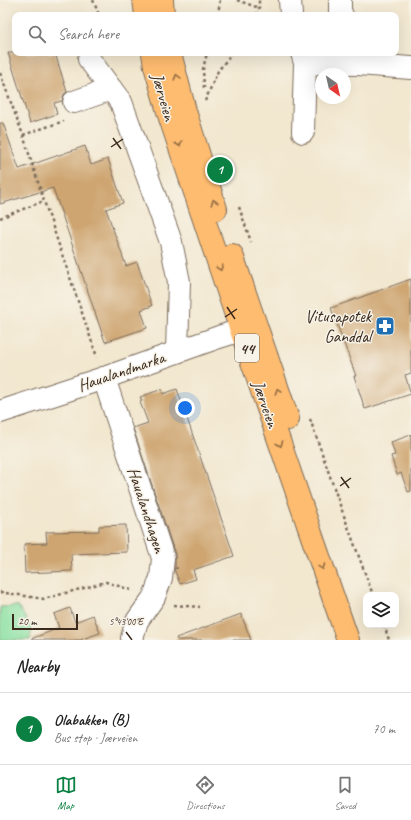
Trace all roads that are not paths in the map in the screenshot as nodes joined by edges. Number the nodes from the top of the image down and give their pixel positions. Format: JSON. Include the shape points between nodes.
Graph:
{"nodes":[{"id":1,"x":144,"y":0,"type":"edge"},
{"id":2,"x":162,"y":0,"type":"edge"},
{"id":3,"x":290,"y":0,"type":"edge"},
{"id":4,"x":340,"y":0,"type":"edge"},
{"id":5,"x":146,"y":12,"type":"edge"},
{"id":6,"x":163,"y":12,"type":"edge"},
{"id":7,"x":291,"y":12,"type":"edge"},
{"id":8,"x":340,"y":12,"type":"edge"},
{"id":9,"x":153,"y":56,"type":"edge"},
{"id":10,"x":171,"y":56,"type":"edge"},
{"id":11,"x":303,"y":58,"type":"edge"},
{"id":12,"x":359,"y":58,"type":"edge"},
{"id":13,"x":90,"y":59,"type":"dead end"},
{"id":14,"x":411,"y":68,"type":"edge"},
{"id":15,"x":110,"y":89,"type":"junction"},
{"id":16,"x":74,"y":102,"type":"dead end"},
{"id":17,"x":303,"y":132,"type":"dead end"},
{"id":18,"x":241,"y":330,"type":"junction"},
{"id":19,"x":177,"y":352,"type":"junction"},
{"id":20,"x":104,"y":378,"type":"junction"},
{"id":21,"x":0,"y":412,"type":"edge"},
{"id":22,"x":133,"y":640,"type":"edge"},
{"id":23,"x":348,"y":640,"type":"edge"},
{"id":24,"x":363,"y":640,"type":"edge"}],
"edges":[{"from":1,"to":5,"type":"main road"},
{"from":2,"to":6,"type":"main road"},
{"from":3,"to":7,"type":"street"},
{"from":4,"to":8,"type":"street"},
{"from":9,"to":18,"type":"main road","name":"Jærveien","number":"44","one_way":true,"via":[[169,115]]},
{"from":24,"to":10,"type":"main road","name":"Jærveien","number":"44","one_way":true,"via":[[217,213],[185,112]]},
{"from":11,"to":12,"type":"street"},
{"from":11,"to":17,"type":"street"},
{"from":12,"to":14,"type":"street"},
{"from":13,"to":15,"type":"street"},
{"from":15,"to":16,"type":"street"},
{"from":15,"to":19,"type":"street","via":[[121,102],[171,242],[179,282]]},
{"from":18,"to":19,"type":"street","name":"Haualandmarka"},
{"from":18,"to":23,"type":"main road","name":"Jærveien","number":"44","one_way":true},
{"from":19,"to":20,"type":"street","name":"Haualandmarka"},
{"from":20,"to":21,"type":"street","name":"Haualandmarka"},
{"from":20,"to":22,"type":"street","name":"Haualandhagen","via":[[163,558],[161,578],[154,597],[137,621]]}]}
